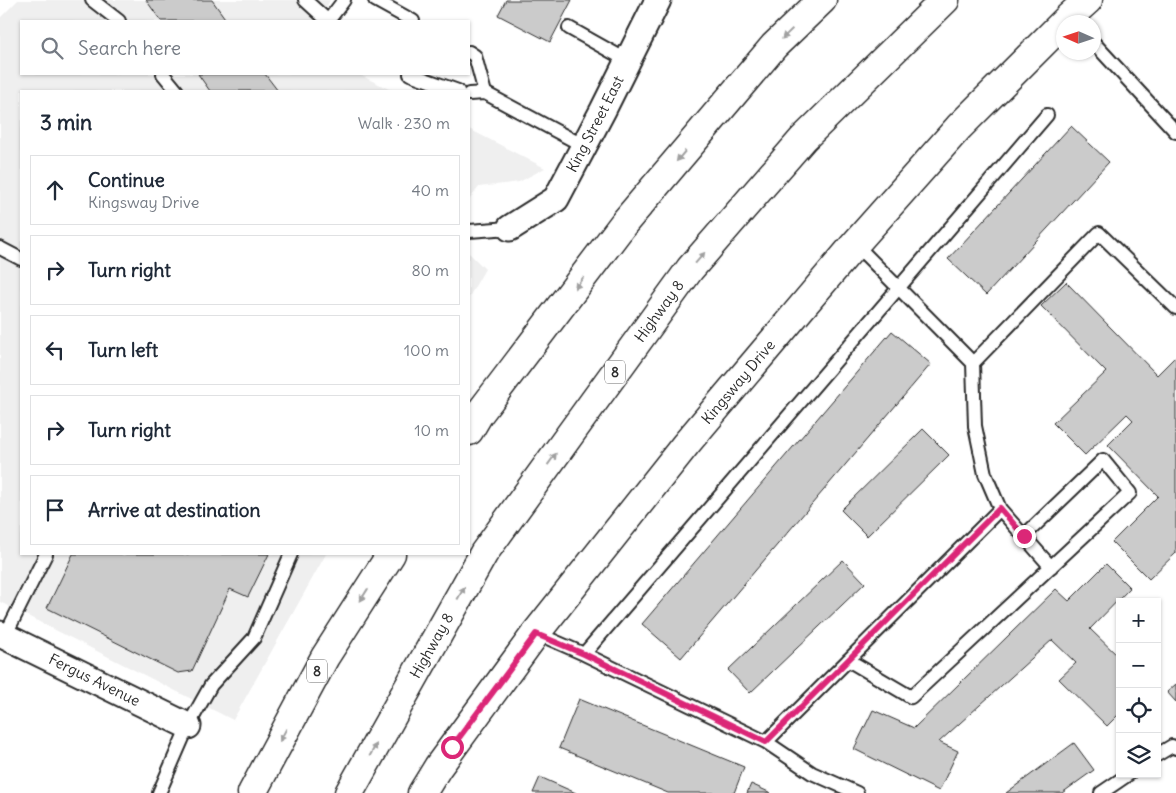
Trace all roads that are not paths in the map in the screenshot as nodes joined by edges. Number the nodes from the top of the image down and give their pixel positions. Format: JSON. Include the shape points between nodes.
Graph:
{"nodes":[{"id":1,"x":92,"y":0,"type":"edge"},
{"id":2,"x":305,"y":0,"type":"edge"},
{"id":3,"x":344,"y":0,"type":"edge"},
{"id":4,"x":375,"y":0,"type":"edge"},
{"id":5,"x":658,"y":0,"type":"edge"},
{"id":6,"x":822,"y":0,"type":"edge"},
{"id":7,"x":945,"y":0,"type":"edge"},
{"id":8,"x":1077,"y":13,"type":"edge"},
{"id":9,"x":118,"y":20,"type":"edge"},
{"id":10,"x":327,"y":20,"type":"edge"},
{"id":11,"x":329,"y":20,"type":"edge"},
{"id":12,"x":411,"y":20,"type":"edge"},
{"id":13,"x":569,"y":28,"type":"dead end"},
{"id":14,"x":1101,"y":51,"type":"edge"},
{"id":15,"x":470,"y":53,"type":"edge"},
{"id":16,"x":628,"y":61,"type":"junction"},
{"id":17,"x":164,"y":75,"type":"edge"},
{"id":18,"x":413,"y":75,"type":"edge"},
{"id":19,"x":176,"y":90,"type":"edge"},
{"id":20,"x":455,"y":90,"type":"edge"},
{"id":21,"x":485,"y":93,"type":"junction"},
{"id":22,"x":470,"y":94,"type":"edge"},
{"id":23,"x":1047,"y":115,"type":"dead end"},
{"id":24,"x":1176,"y":132,"type":"edge"},
{"id":25,"x":584,"y":146,"type":"junction"},
{"id":26,"x":510,"y":228,"type":"joint"},
{"id":27,"x":470,"y":231,"type":"edge"},
{"id":28,"x":855,"y":244,"type":"junction"},
{"id":29,"x":0,"y":248,"type":"edge"},
{"id":30,"x":20,"y":258,"type":"edge"},
{"id":31,"x":899,"y":288,"type":"junction"},
{"id":32,"x":1176,"y":308,"type":"edge"},
{"id":33,"x":973,"y":363,"type":"junction"},
{"id":34,"x":470,"y":429,"type":"edge"},
{"id":35,"x":1000,"y":508,"type":"junction"},
{"id":36,"x":1024,"y":536,"type":"junction"},
{"id":37,"x":45,"y":555,"type":"edge"},
{"id":38,"x":291,"y":555,"type":"edge"},
{"id":39,"x":390,"y":555,"type":"edge"},
{"id":40,"x":1051,"y":567,"type":"junction"},
{"id":41,"x":536,"y":634,"type":"junction"},
{"id":42,"x":3,"y":635,"type":"edge"},
{"id":43,"x":584,"y":654,"type":"junction"},
{"id":44,"x":848,"y":660,"type":"junction"},
{"id":45,"x":188,"y":726,"type":"junction"},
{"id":46,"x":766,"y":742,"type":"junction"},
{"id":47,"x":1176,"y":748,"type":"edge"},
{"id":48,"x":1161,"y":753,"type":"edge"},
{"id":49,"x":1123,"y":778,"type":"edge"},
{"id":50,"x":159,"y":793,"type":"edge"},
{"id":51,"x":252,"y":793,"type":"edge"},
{"id":52,"x":350,"y":793,"type":"edge"},
{"id":53,"x":422,"y":793,"type":"edge"},
{"id":54,"x":857,"y":793,"type":"edge"},
{"id":55,"x":1101,"y":793,"type":"edge"}],
"edges":[{"from":1,"to":9,"type":"lane"},
{"from":2,"to":10,"type":"lane"},
{"from":3,"to":11,"type":"lane"},
{"from":4,"to":12,"type":"lane"},
{"from":5,"to":16,"type":"street","name":"King Street East"},
{"from":6,"to":34,"type":"main road","one_way":true,"via":[[774,46],[624,223]]},
{"from":52,"to":7,"type":"main road","name":"Highway 8","number":"8","one_way":true,"via":[[484,553],[690,270],[804,139]]},
{"from":8,"to":28,"type":"main road","name":"Kingsway Drive","via":[[960,127]]},
{"from":13,"to":16,"type":"lane"},
{"from":14,"to":24,"type":"lane"},
{"from":15,"to":21,"type":"lane","via":[[475,56]]},
{"from":16,"to":25,"type":"street","name":"King Street East"},
{"from":17,"to":19,"type":"lane"},
{"from":18,"to":20,"type":"lane"},
{"from":21,"to":22,"type":"lane"},
{"from":21,"to":25,"type":"lane"},
{"from":23,"to":31,"type":"lane"},
{"from":25,"to":26,"type":"street","name":"King Street East","via":[[556,198]]},
{"from":26,"to":27,"type":"lane"},
{"from":28,"to":31,"type":"lane"},
{"from":28,"to":41,"type":"main road","name":"Kingsway Drive","via":[[686,444]]},
{"from":29,"to":30,"type":"lane"},
{"from":31,"to":33,"type":"lane"},
{"from":31,"to":43,"type":"lane"},
{"from":32,"to":33,"type":"lane","via":[[1098,233]]},
{"from":33,"to":35,"type":"lane","via":[[975,426],[985,474]]},
{"from":35,"to":36,"type":"lane"},
{"from":35,"to":44,"type":"lane"},
{"from":36,"to":40,"type":"lane"},
{"from":36,"to":40,"type":"lane","via":[[1104,460],[1130,493]]},
{"from":37,"to":42,"type":"lane"},
{"from":38,"to":45,"type":"lane","via":[[254,638],[211,685]]},
{"from":39,"to":51,"type":"main road","number":"8","one_way":true,"via":[[325,657]]},
{"from":40,"to":44,"type":"lane","via":[[911,697]]},
{"from":41,"to":43,"type":"lane"},
{"from":41,"to":53,"type":"main road","name":"Kingsway Drive"},
{"from":42,"to":45,"type":"street","name":"Fergus Avenue"},
{"from":43,"to":46,"type":"lane"},
{"from":44,"to":46,"type":"lane"},
{"from":45,"to":50,"type":"lane"},
{"from":46,"to":54,"type":"lane","via":[[812,773]]},
{"from":47,"to":48,"type":"lane","via":[[1172,746]]},
{"from":49,"to":55,"type":"lane"}]}
